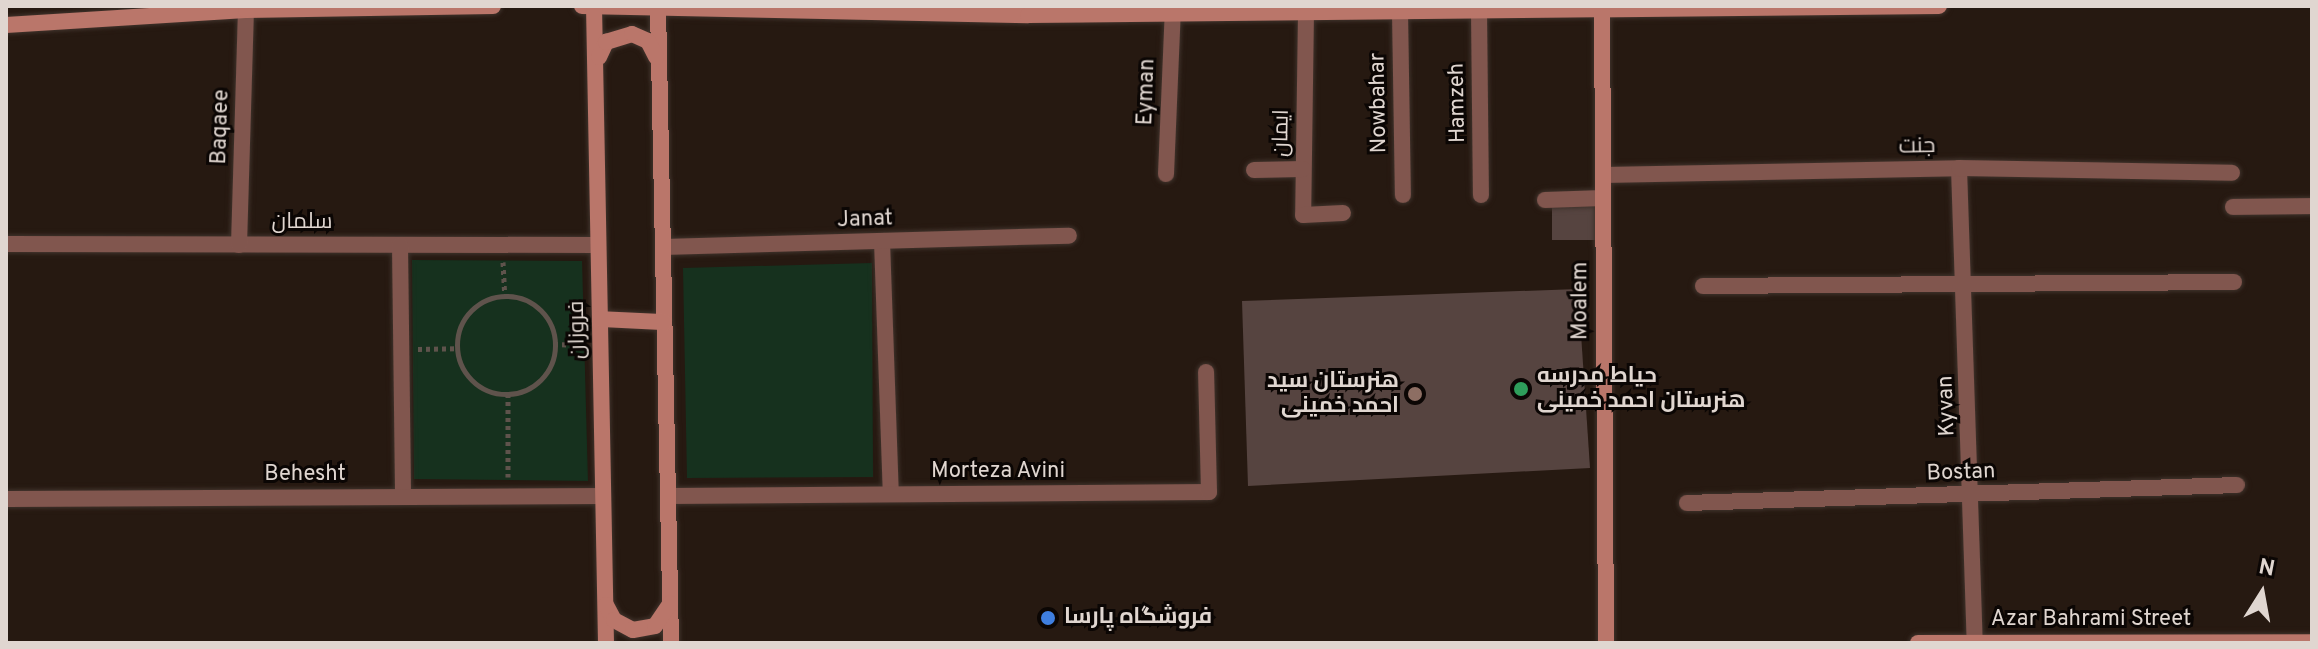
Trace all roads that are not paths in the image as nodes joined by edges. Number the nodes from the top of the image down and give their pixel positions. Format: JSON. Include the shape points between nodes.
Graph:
{"nodes":[{"id":1,"x":493,"y":6,"type":"edge"},
{"id":2,"x":582,"y":6,"type":"edge"},
{"id":3,"x":594,"y":6,"type":"edge"},
{"id":4,"x":1939,"y":6,"type":"edge"},
{"id":5,"x":658,"y":7,"type":"edge"},
{"id":6,"x":1602,"y":7,"type":"edge"},
{"id":7,"x":808,"y":8,"type":"edge"},
{"id":8,"x":1439,"y":8,"type":"edge"},
{"id":9,"x":1172,"y":9,"type":"edge"},
{"id":10,"x":226,"y":10,"type":"edge"},
{"id":11,"x":246,"y":10,"type":"junction"},
{"id":12,"x":1479,"y":10,"type":"junction"},
{"id":13,"x":1400,"y":11,"type":"junction"},
{"id":14,"x":1306,"y":12,"type":"junction"},
{"id":15,"x":6,"y":25,"type":"edge"},
{"id":16,"x":657,"y":58,"type":"junction"},
{"id":17,"x":598,"y":59,"type":"junction"},
{"id":18,"x":1959,"y":168,"type":"junction"},
{"id":19,"x":1303,"y":169,"type":"junction"},
{"id":20,"x":1254,"y":170,"type":"dead end"},
{"id":21,"x":2232,"y":173,"type":"dead end"},
{"id":22,"x":1166,"y":174,"type":"dead end"},
{"id":23,"x":1603,"y":175,"type":"junction"},
{"id":24,"x":1403,"y":195,"type":"dead end"},
{"id":25,"x":1481,"y":195,"type":"dead end"},
{"id":26,"x":1603,"y":198,"type":"junction"},
{"id":27,"x":1545,"y":200,"type":"dead end"},
{"id":28,"x":2312,"y":206,"type":"edge"},
{"id":29,"x":2233,"y":207,"type":"dead end"},
{"id":30,"x":1343,"y":213,"type":"dead end"},
{"id":31,"x":1069,"y":236,"type":"dead end"},
{"id":32,"x":882,"y":241,"type":"junction"},
{"id":33,"x":6,"y":244,"type":"edge"},
{"id":34,"x":239,"y":245,"type":"junction"},
{"id":35,"x":400,"y":245,"type":"junction"},
{"id":36,"x":598,"y":245,"type":"junction"},
{"id":37,"x":663,"y":247,"type":"junction"},
{"id":38,"x":1965,"y":280,"type":"junction"},
{"id":39,"x":2234,"y":282,"type":"dead end"},
{"id":40,"x":1703,"y":286,"type":"dead end"},
{"id":41,"x":600,"y":319,"type":"junction"},
{"id":42,"x":664,"y":322,"type":"junction"},
{"id":43,"x":1206,"y":372,"type":"dead end"},
{"id":44,"x":2237,"y":485,"type":"dead end"},
{"id":45,"x":891,"y":494,"type":"junction"},
{"id":46,"x":1971,"y":495,"type":"junction"},
{"id":47,"x":603,"y":496,"type":"junction"},
{"id":48,"x":668,"y":496,"type":"junction"},
{"id":49,"x":403,"y":497,"type":"junction"},
{"id":50,"x":8,"y":499,"type":"dead end"},
{"id":51,"x":1687,"y":503,"type":"dead end"},
{"id":52,"x":671,"y":599,"type":"junction"},
{"id":53,"x":604,"y":601,"type":"junction"},
{"id":54,"x":2078,"y":642,"type":"edge"},
{"id":55,"x":2312,"y":642,"type":"edge"},
{"id":56,"x":606,"y":643,"type":"edge"},
{"id":57,"x":671,"y":643,"type":"edge"},
{"id":58,"x":1606,"y":643,"type":"edge"},
{"id":59,"x":1918,"y":643,"type":"edge"},
{"id":60,"x":1975,"y":643,"type":"edge"},
{"id":61,"x":2282,"y":643,"type":"edge"}],
"edges":[{"from":1,"to":11,"type":"street"},
{"from":2,"to":3,"type":"street"},
{"from":3,"to":5,"type":"street"},
{"from":3,"to":17,"type":"street","name":"فروزان"},
{"from":4,"to":6,"type":"street"},
{"from":5,"to":7,"type":"street"},
{"from":5,"to":16,"type":"street"},
{"from":6,"to":12,"type":"street"},
{"from":6,"to":23,"type":"street","name":"Moalem"},
{"from":7,"to":9,"type":"street"},
{"from":8,"to":12,"type":"street"},
{"from":8,"to":13,"type":"street"},
{"from":9,"to":14,"type":"street"},
{"from":9,"to":22,"type":"street","name":"Eyman"},
{"from":10,"to":11,"type":"street"},
{"from":10,"to":15,"type":"street"},
{"from":11,"to":34,"type":"street","name":"Baqaee"},
{"from":12,"to":25,"type":"street","name":"Hamzeh"},
{"from":13,"to":14,"type":"street"},
{"from":13,"to":24,"type":"street","name":"Nowbahar"},
{"from":14,"to":19,"type":"street","name":"ایمان"},
{"from":16,"to":17,"type":"street","via":[[648,41],[632,34],[606,42]]},
{"from":16,"to":37,"type":"street"},
{"from":17,"to":36,"type":"street","name":"فروزان"},
{"from":18,"to":21,"type":"street","name":"جنت"},
{"from":18,"to":23,"type":"street","name":"جنت"},
{"from":18,"to":38,"type":"street","name":"Kyvan"},
{"from":19,"to":20,"type":"street"},
{"from":19,"to":30,"type":"street","name":"ایمان","via":[[1303,215]]},
{"from":23,"to":26,"type":"street","name":"Moalem"},
{"from":26,"to":27,"type":"street"},
{"from":26,"to":58,"type":"street","name":"Moalem"},
{"from":28,"to":29,"type":"street"},
{"from":31,"to":32,"type":"street","name":"Janat"},
{"from":32,"to":37,"type":"street","name":"Janat"},
{"from":32,"to":45,"type":"street"},
{"from":33,"to":34,"type":"street","name":"سلمان"},
{"from":34,"to":35,"type":"street","name":"سلمان"},
{"from":35,"to":36,"type":"street","name":"سلمان"},
{"from":35,"to":49,"type":"street"},
{"from":36,"to":41,"type":"street","name":"فروزان"},
{"from":37,"to":42,"type":"street"},
{"from":38,"to":39,"type":"street"},
{"from":38,"to":40,"type":"street"},
{"from":38,"to":46,"type":"street","name":"Kyvan"},
{"from":41,"to":42,"type":"street"},
{"from":41,"to":47,"type":"street","name":"فروزان"},
{"from":42,"to":48,"type":"street"},
{"from":43,"to":45,"type":"street","name":"Morteza Avini","via":[[1209,492]]},
{"from":44,"to":46,"type":"street","name":"Bostan"},
{"from":45,"to":48,"type":"street","name":"Morteza Avini"},
{"from":46,"to":51,"type":"street","name":"Bostan"},
{"from":46,"to":60,"type":"street","name":"Kyvan"},
{"from":47,"to":49,"type":"street","name":"Behesht"},
{"from":47,"to":53,"type":"street","name":"فروزان"},
{"from":48,"to":52,"type":"street"},
{"from":49,"to":50,"type":"street","name":"Behesht"},
{"from":52,"to":53,"type":"street","via":[[663,619],[645,630],[623,627]]},
{"from":52,"to":57,"type":"street"},
{"from":53,"to":56,"type":"street","name":"فروزان"},
{"from":54,"to":60,"type":"street","name":"Azar Bahrami Street"},
{"from":54,"to":61,"type":"street","name":"Azar Bahrami Street"},
{"from":55,"to":61,"type":"street","name":"Azar Bahrami Street"},
{"from":59,"to":60,"type":"street","name":"Azar Bahrami Street"}]}
